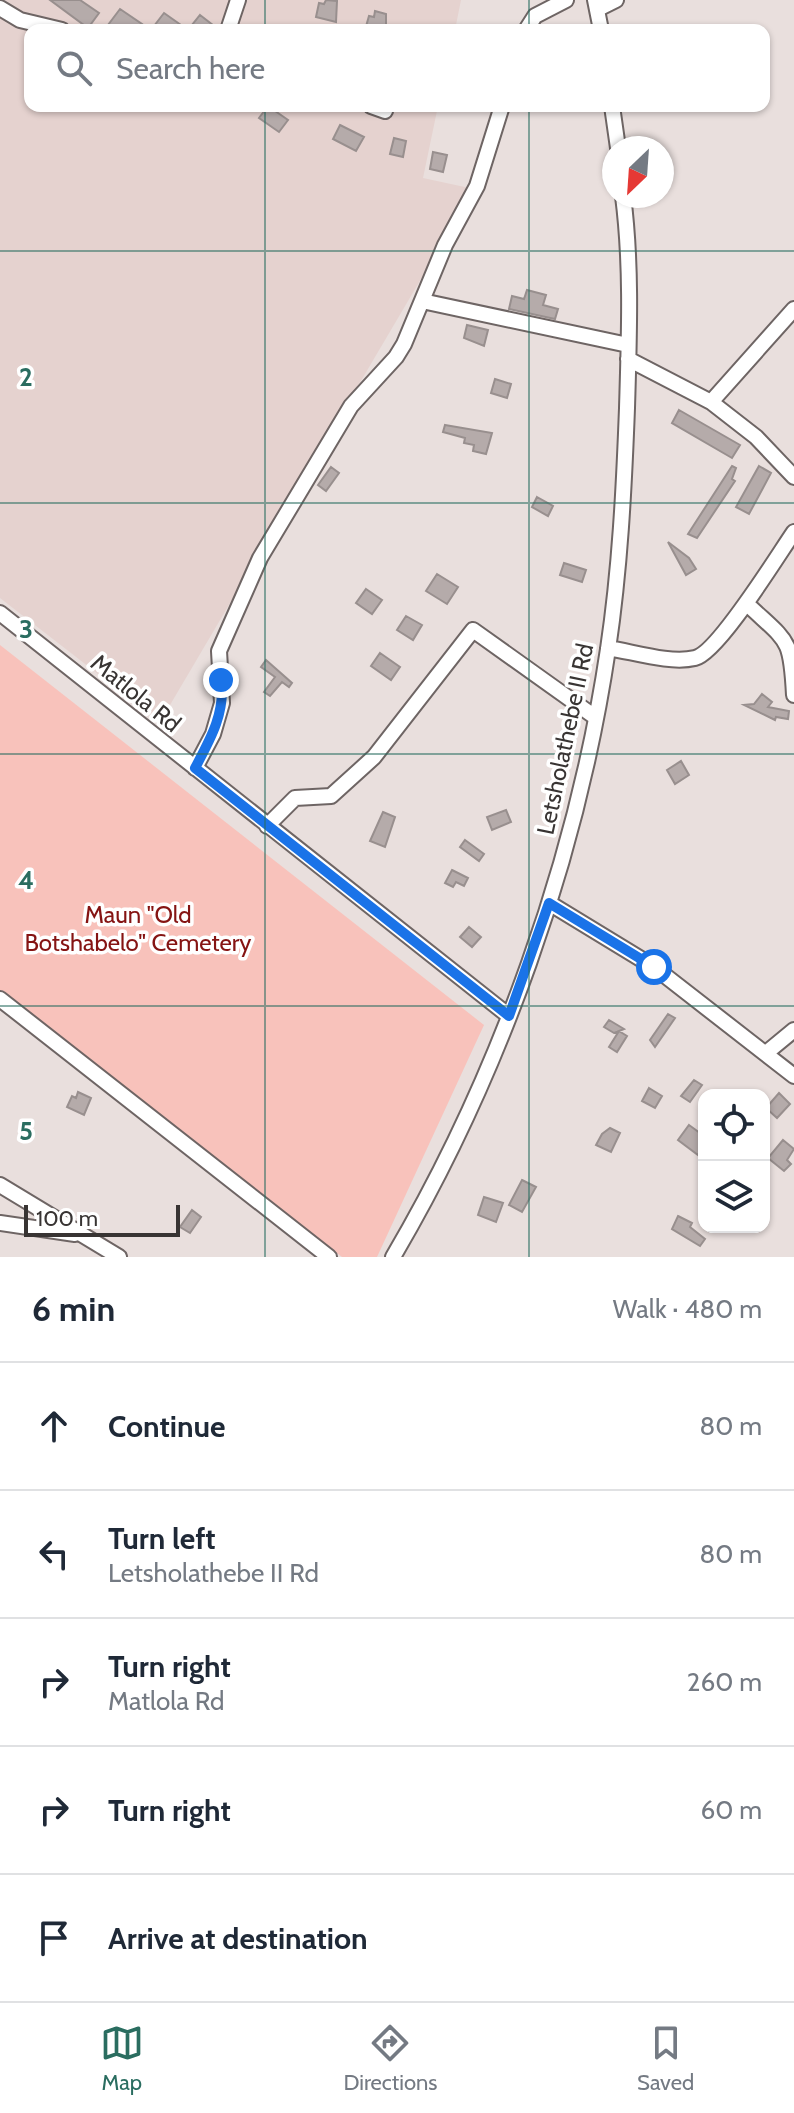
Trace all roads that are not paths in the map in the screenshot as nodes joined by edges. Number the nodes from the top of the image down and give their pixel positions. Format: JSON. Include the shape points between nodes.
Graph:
{"nodes":[{"id":1,"x":238,"y":0,"type":"edge"},
{"id":2,"x":566,"y":0,"type":"edge"},
{"id":3,"x":616,"y":0,"type":"edge"},
{"id":4,"x":597,"y":4,"type":"edge"},
{"id":5,"x":1,"y":14,"type":"edge"},
{"id":6,"x":37,"y":24,"type":"edge"},
{"id":7,"x":230,"y":24,"type":"edge"},
{"id":8,"x":530,"y":24,"type":"edge"},
{"id":9,"x":600,"y":24,"type":"edge"},
{"id":10,"x":500,"y":112,"type":"edge"},
{"id":11,"x":613,"y":112,"type":"edge"},
{"id":12,"x":616,"y":136,"type":"edge"},
{"id":13,"x":623,"y":208,"type":"edge"},
{"id":14,"x":422,"y":301,"type":"junction"},
{"id":15,"x":794,"y":309,"type":"edge"},
{"id":16,"x":628,"y":352,"type":"junction"},
{"id":17,"x":711,"y":402,"type":"junction"},
{"id":18,"x":794,"y":477,"type":"edge"},
{"id":19,"x":794,"y":532,"type":"edge"},
{"id":20,"x":746,"y":603,"type":"junction"},
{"id":21,"x":0,"y":613,"type":"edge"},
{"id":22,"x":608,"y":648,"type":"junction"},
{"id":23,"x":794,"y":695,"type":"edge"},
{"id":24,"x":595,"y":717,"type":"junction"},
{"id":25,"x":195,"y":768,"type":"junction"},
{"id":26,"x":267,"y":826,"type":"junction"},
{"id":27,"x":549,"y":903,"type":"junction"},
{"id":28,"x":0,"y":999,"type":"edge"},
{"id":29,"x":509,"y":1016,"type":"junction"},
{"id":30,"x":794,"y":1030,"type":"edge"},
{"id":31,"x":766,"y":1053,"type":"junction"},
{"id":32,"x":794,"y":1076,"type":"edge"},
{"id":33,"x":0,"y":1185,"type":"edge"},
{"id":34,"x":0,"y":1223,"type":"edge"},
{"id":35,"x":84,"y":1235,"type":"junction"},
{"id":36,"x":119,"y":1257,"type":"edge"},
{"id":37,"x":329,"y":1257,"type":"edge"},
{"id":38,"x":393,"y":1257,"type":"edge"}],
"edges":[{"from":1,"to":7,"type":"street"},
{"from":2,"to":8,"type":"street"},
{"from":3,"to":4,"type":"street"},
{"from":4,"to":9,"type":"street"},
{"from":5,"to":6,"type":"street"},
{"from":10,"to":14,"type":"street","via":[[477,186]]},
{"from":11,"to":12,"type":"street"},
{"from":13,"to":16,"type":"street","name":"Letsholathebe II Rd"},
{"from":14,"to":16,"type":"street"},
{"from":14,"to":25,"type":"street","via":[[396,357],[351,406],[260,558],[219,651],[222,703]]},
{"from":15,"to":17,"type":"street"},
{"from":16,"to":17,"type":"street"},
{"from":16,"to":22,"type":"street","name":"Letsholathebe II Rd","via":[[623,507]]},
{"from":17,"to":18,"type":"street","via":[[756,437]]},
{"from":19,"to":20,"type":"street"},
{"from":20,"to":22,"type":"street","via":[[697,658]]},
{"from":20,"to":23,"type":"street","via":[[787,643]]},
{"from":21,"to":25,"type":"street","name":"Matlola Rd"},
{"from":22,"to":24,"type":"street","name":"Letsholathebe II Rd"},
{"from":24,"to":26,"type":"street","via":[[473,630],[374,757],[331,796],[295,798]]},
{"from":24,"to":27,"type":"street","name":"Letsholathebe II Rd"},
{"from":25,"to":26,"type":"street","name":"Matlola Rd"},
{"from":26,"to":29,"type":"street","name":"Matlola Rd"},
{"from":27,"to":29,"type":"street","name":"Letsholathebe II Rd"},
{"from":27,"to":31,"type":"street","via":[[654,967]]},
{"from":28,"to":37,"type":"street"},
{"from":29,"to":38,"type":"street","name":"Letsholathebe II Rd"},
{"from":30,"to":31,"type":"street"},
{"from":31,"to":32,"type":"street"},
{"from":33,"to":35,"type":"street"},
{"from":34,"to":35,"type":"street"},
{"from":35,"to":36,"type":"street"}]}
